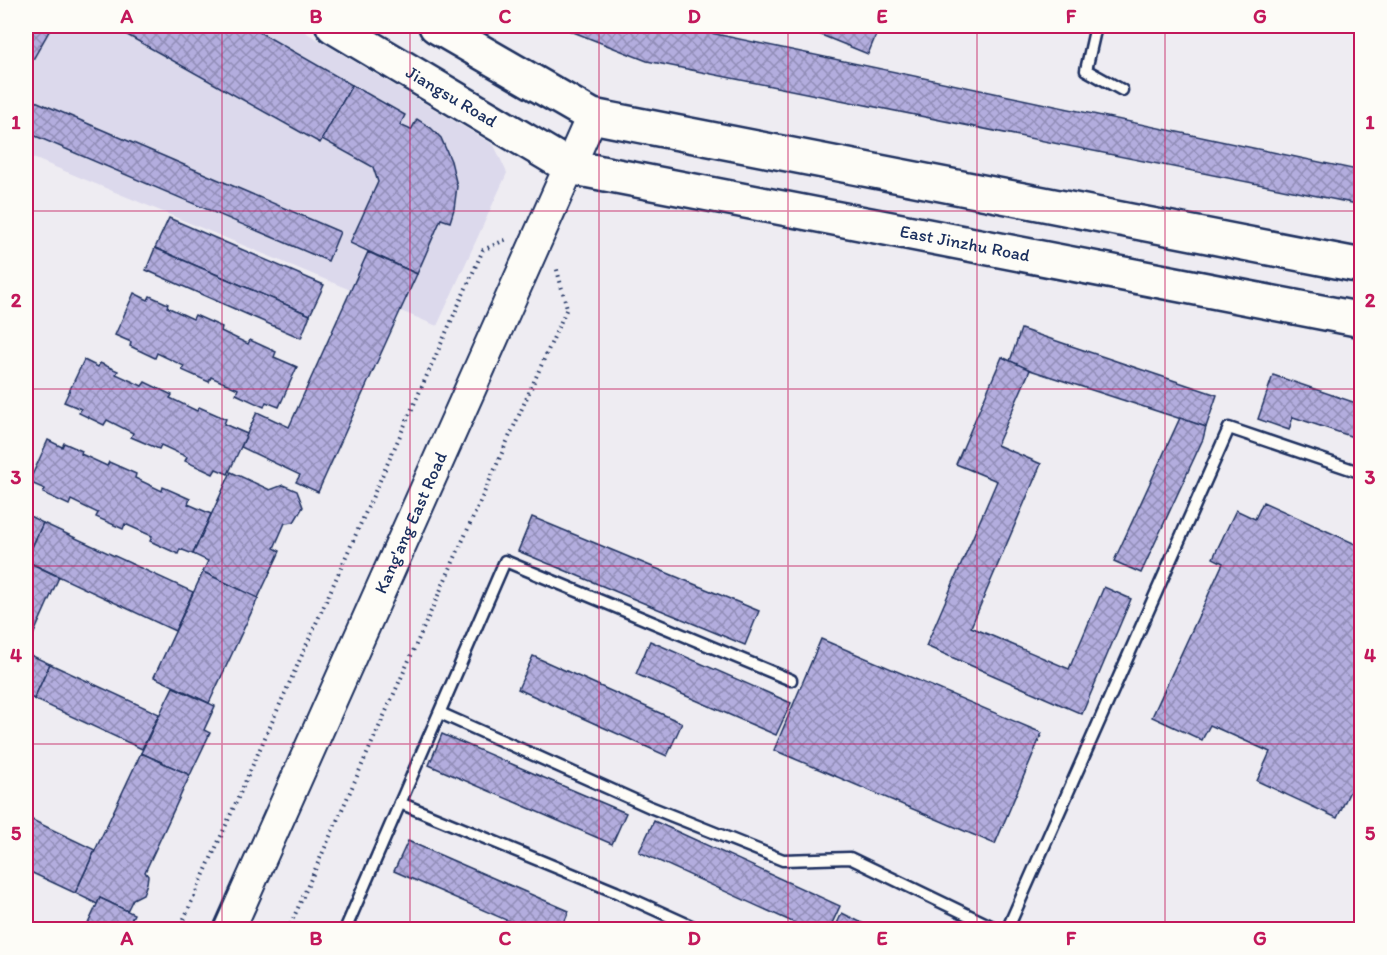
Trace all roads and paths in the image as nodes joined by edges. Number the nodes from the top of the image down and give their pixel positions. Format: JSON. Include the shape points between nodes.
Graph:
{"nodes":[{"id":1,"x":333,"y":26,"type":"edge"},
{"id":2,"x":436,"y":26,"type":"edge"},
{"id":3,"x":1096,"y":26,"type":"edge"},
{"id":4,"x":1122,"y":90,"type":"dead end"},
{"id":5,"x":592,"y":116,"type":"junction"},
{"id":6,"x":570,"y":167,"type":"junction"},
{"id":7,"x":544,"y":223,"type":"junction"},
{"id":8,"x":555,"y":265,"type":"dead end"},
{"id":9,"x":1362,"y":266,"type":"edge"},
{"id":10,"x":1362,"y":320,"type":"edge"},
{"id":11,"x":1362,"y":472,"type":"edge"},
{"id":12,"x":791,"y":680,"type":"dead end"},
{"id":13,"x":440,"y":713,"type":"junction"},
{"id":14,"x":400,"y":803,"type":"junction"},
{"id":15,"x":179,"y":930,"type":"edge"},
{"id":16,"x":229,"y":930,"type":"edge"},
{"id":17,"x":288,"y":930,"type":"edge"},
{"id":18,"x":345,"y":930,"type":"edge"},
{"id":19,"x":700,"y":930,"type":"edge"},
{"id":20,"x":999,"y":930,"type":"edge"},
{"id":21,"x":1007,"y":930,"type":"edge"}],
"edges":[{"from":1,"to":6,"type":"highway","name":"Jiangsu Road"},
{"from":2,"to":5,"type":"highway"},
{"from":3,"to":4,"type":"lane","via":[[1086,70]]},
{"from":5,"to":6,"type":"main road","name":"Kang'ang East Road"},
{"from":5,"to":9,"type":"highway"},
{"from":6,"to":7,"type":"main road","name":"Kang'ang East Road"},
{"from":6,"to":10,"type":"highway","name":"East Jinzhu Road"},
{"from":7,"to":15,"type":"path","via":[[483,250]]},
{"from":7,"to":16,"type":"main road","name":"Kang'ang East Road"},
{"from":8,"to":17,"type":"path","via":[[567,308]]},
{"from":11,"to":21,"type":"lane","via":[[1229,428]]},
{"from":12,"to":13,"type":"lane","via":[[505,561]]},
{"from":13,"to":14,"type":"lane"},
{"from":13,"to":20,"type":"lane","via":[[650,807],[783,860],[850,858]]},
{"from":14,"to":18,"type":"lane"},
{"from":14,"to":19,"type":"lane"}]}
